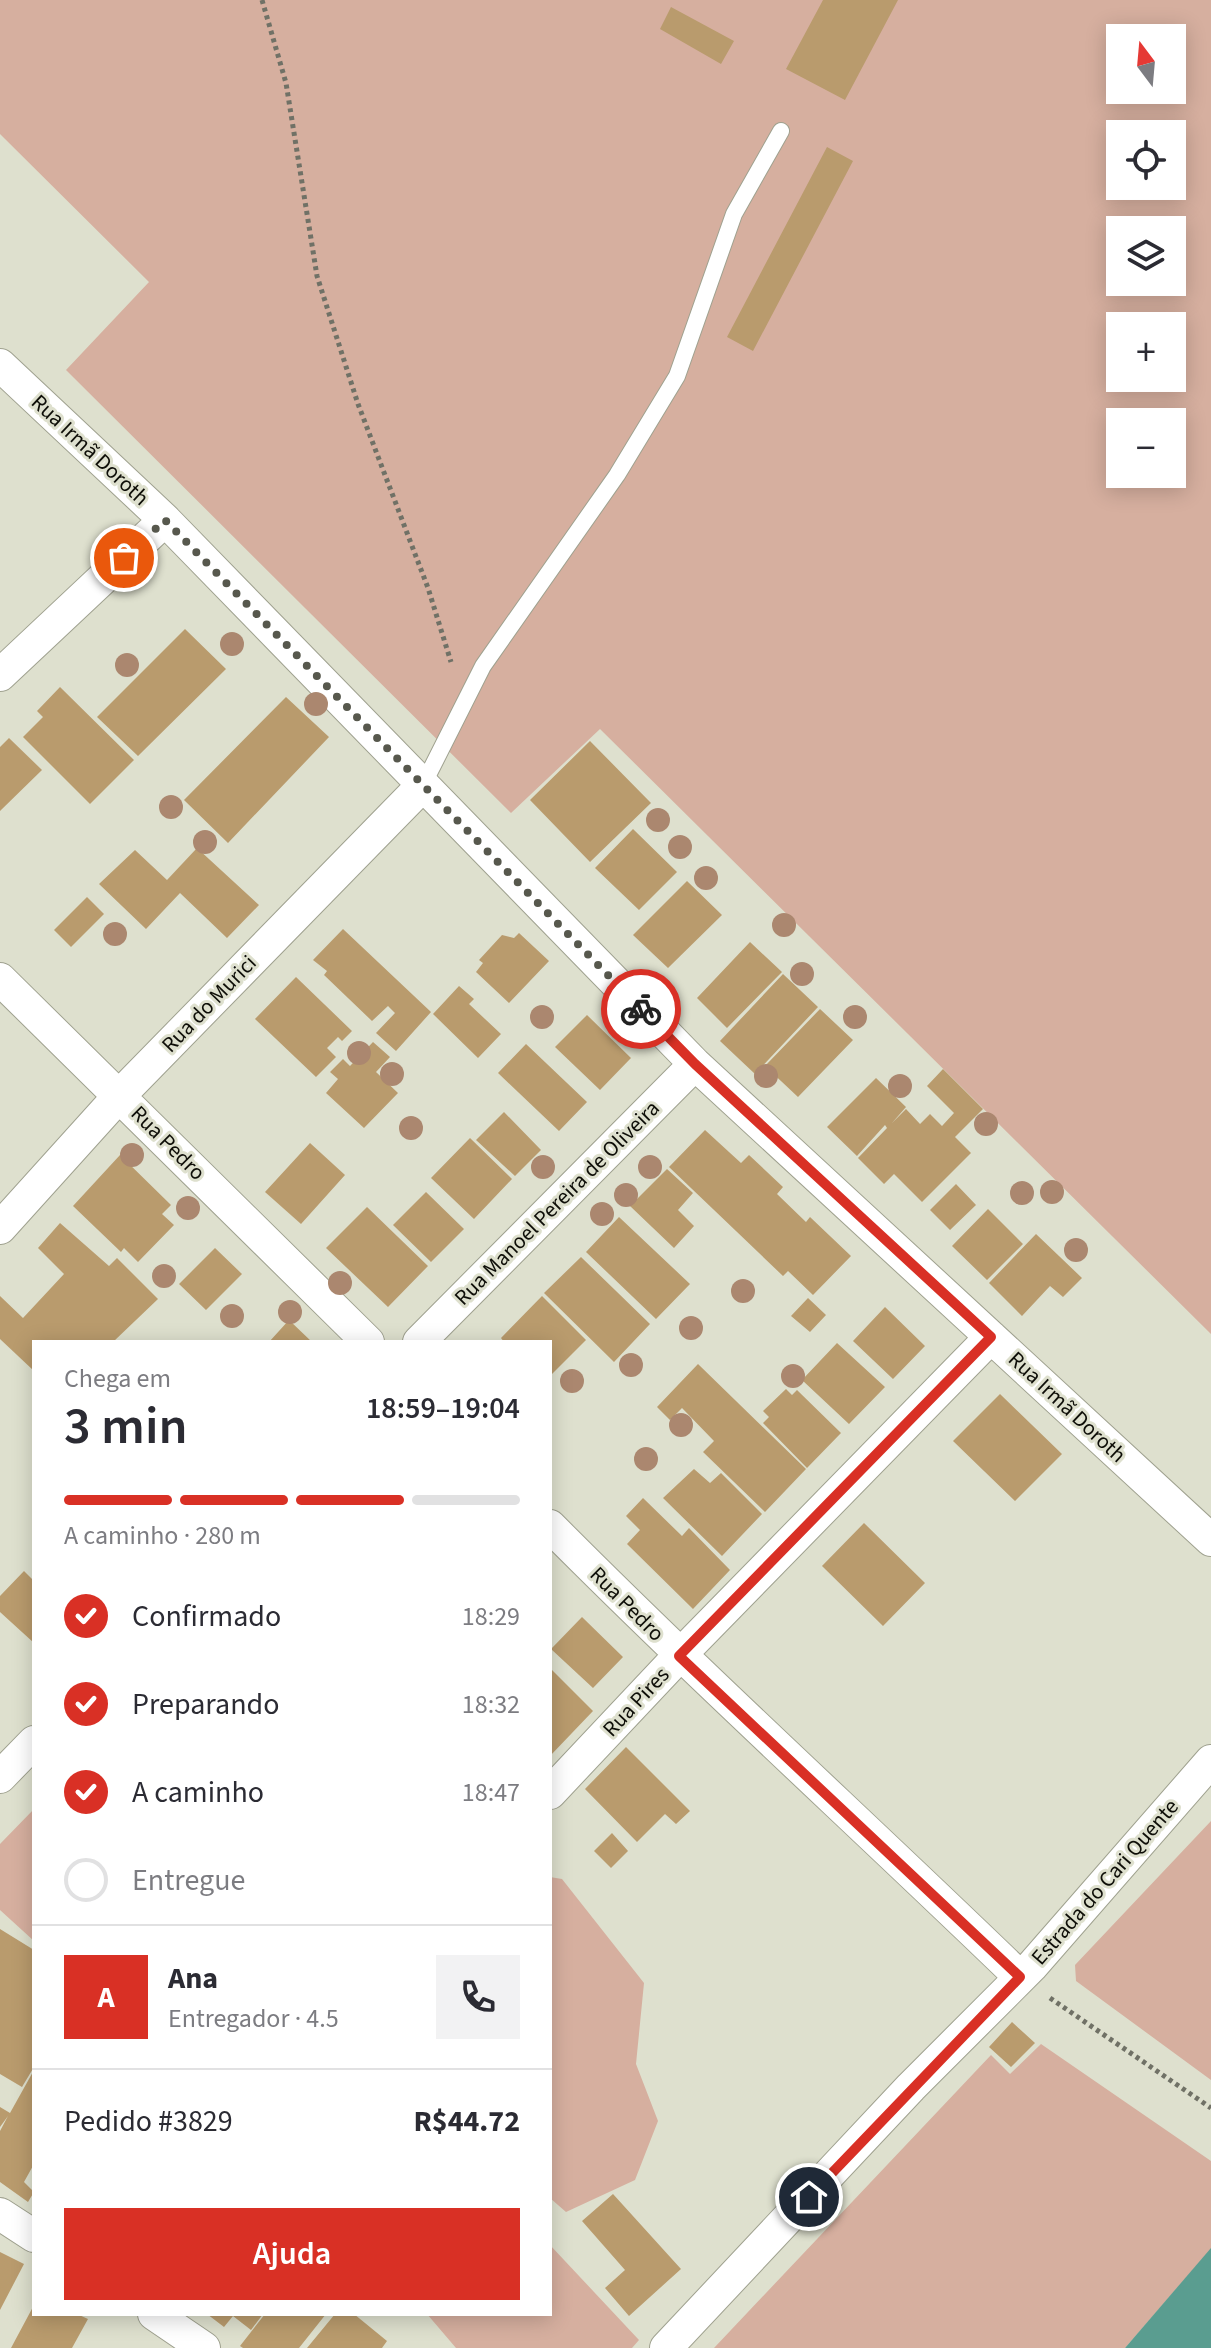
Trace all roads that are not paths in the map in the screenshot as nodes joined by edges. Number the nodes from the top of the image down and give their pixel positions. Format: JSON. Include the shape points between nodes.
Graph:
{"nodes":[{"id":1,"x":781,"y":131,"type":"dead end"},
{"id":2,"x":0,"y":365,"type":"edge"},
{"id":3,"x":165,"y":520,"type":"junction"},
{"id":4,"x":0,"y":675,"type":"edge"},
{"id":5,"x":423,"y":785,"type":"junction"},
{"id":6,"x":0,"y":979,"type":"edge"},
{"id":7,"x":695,"y":1064,"type":"junction"},
{"id":8,"x":120,"y":1095,"type":"junction"},
{"id":9,"x":0,"y":1228,"type":"edge"},
{"id":10,"x":991,"y":1337,"type":"junction"},
{"id":11,"x":366,"y":1340,"type":"edge"},
{"id":12,"x":421,"y":1340,"type":"edge"},
{"id":13,"x":552,"y":1528,"type":"edge"},
{"id":14,"x":1211,"y":1540,"type":"edge"},
{"id":15,"x":679,"y":1656,"type":"junction"},
{"id":16,"x":32,"y":1744,"type":"edge"},
{"id":17,"x":1211,"y":1761,"type":"edge"},
{"id":18,"x":0,"y":1777,"type":"edge"},
{"id":19,"x":552,"y":1791,"type":"edge"},
{"id":20,"x":1020,"y":1977,"type":"junction"},
{"id":21,"x":0,"y":2214,"type":"edge"},
{"id":22,"x":32,"y":2235,"type":"edge"},
{"id":23,"x":157,"y":2316,"type":"edge"},
{"id":24,"x":204,"y":2348,"type":"edge"},
{"id":25,"x":666,"y":2348,"type":"edge"}],
"edges":[{"from":1,"to":5,"type":"lane","via":[[734,214],[677,376],[617,475],[483,666]]},
{"from":2,"to":3,"type":"street","name":"Rua Irmã Doroth"},
{"from":3,"to":4,"type":"street"},
{"from":3,"to":5,"type":"street","name":"Rua Irmã Doroth"},
{"from":5,"to":7,"type":"street","name":"Rua Irmã Doroth"},
{"from":5,"to":8,"type":"street","name":"Rua do Murici"},
{"from":6,"to":8,"type":"street","name":"Rua Pedro"},
{"from":7,"to":10,"type":"street","name":"Rua Irmã Doroth"},
{"from":7,"to":12,"type":"street","name":"Rua Manoel Pereira de Oliveira"},
{"from":8,"to":9,"type":"street","name":"Rua do Murici"},
{"from":8,"to":11,"type":"street","name":"Rua Pedro"},
{"from":10,"to":14,"type":"street","name":"Rua Irmã Doroth"},
{"from":10,"to":15,"type":"street","name":"Rua Pires"},
{"from":13,"to":15,"type":"street","name":"Rua Pedro"},
{"from":15,"to":19,"type":"street","name":"Rua Pires"},
{"from":15,"to":20,"type":"street","name":"Rua Pedro"},
{"from":16,"to":18,"type":"street"},
{"from":17,"to":20,"type":"street","name":"Estrada do Cari Quente"},
{"from":20,"to":25,"type":"street","name":"Estrada do Cari Quente"},
{"from":21,"to":22,"type":"street"},
{"from":23,"to":24,"type":"street"}]}
